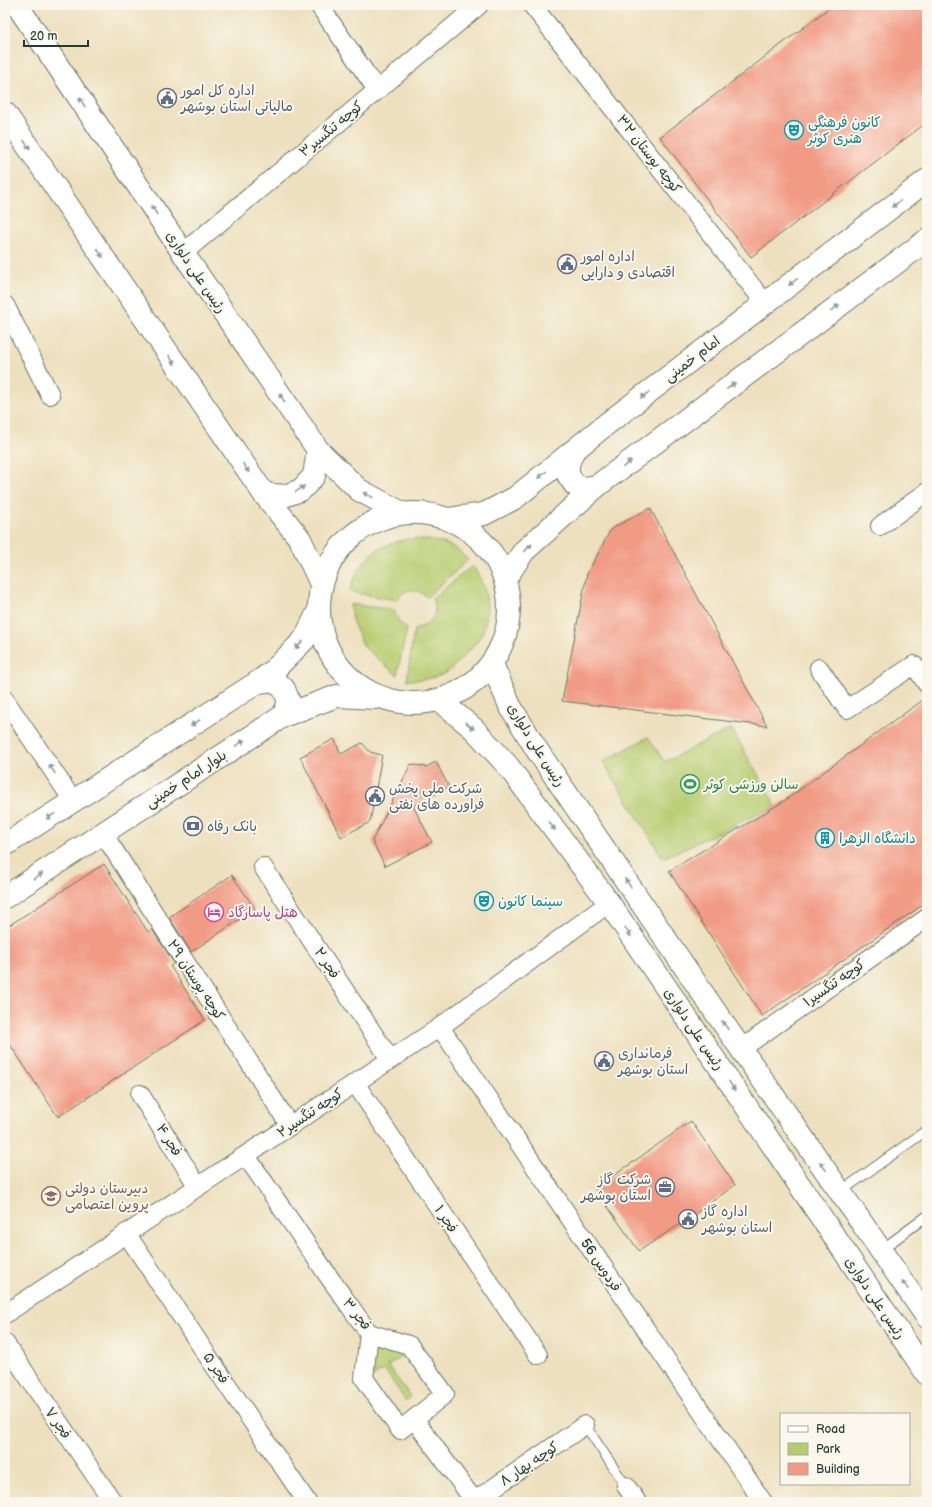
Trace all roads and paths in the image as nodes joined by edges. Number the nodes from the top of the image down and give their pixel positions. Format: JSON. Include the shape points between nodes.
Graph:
{"nodes":[{"id":1,"x":17,"y":5,"type":"edge"},
{"id":2,"x":319,"y":5,"type":"edge"},
{"id":3,"x":479,"y":5,"type":"edge"},
{"id":4,"x":532,"y":5,"type":"edge"},
{"id":5,"x":377,"y":90,"type":"junction"},
{"id":6,"x":8,"y":123,"type":"edge"},
{"id":7,"x":927,"y":180,"type":"edge"},
{"id":8,"x":927,"y":240,"type":"edge"},
{"id":9,"x":183,"y":252,"type":"junction"},
{"id":10,"x":765,"y":303,"type":"junction"},
{"id":11,"x":5,"y":304,"type":"edge"},
{"id":12,"x":12,"y":336,"type":"edge"},
{"id":13,"x":50,"y":395,"type":"dead end"},
{"id":14,"x":318,"y":450,"type":"junction"},
{"id":15,"x":573,"y":451,"type":"junction"},
{"id":16,"x":597,"y":486,"type":"junction"},
{"id":17,"x":927,"y":492,"type":"edge"},
{"id":18,"x":264,"y":494,"type":"junction"},
{"id":19,"x":402,"y":513,"type":"junction"},
{"id":20,"x":448,"y":519,"type":"junction"},
{"id":21,"x":880,"y":526,"type":"dead end"},
{"id":22,"x":505,"y":579,"type":"junction"},
{"id":23,"x":321,"y":584,"type":"junction"},
{"id":24,"x":318,"y":612,"type":"junction"},
{"id":25,"x":492,"y":664,"type":"junction"},
{"id":26,"x":819,"y":668,"type":"dead end"},
{"id":27,"x":258,"y":682,"type":"junction"},
{"id":28,"x":927,"y":684,"type":"edge"},
{"id":29,"x":380,"y":698,"type":"junction"},
{"id":30,"x":5,"y":700,"type":"edge"},
{"id":31,"x":440,"y":702,"type":"junction"},
{"id":32,"x":283,"y":716,"type":"junction"},
{"id":33,"x":537,"y":750,"type":"junction"},
{"id":34,"x":508,"y":766,"type":"junction"},
{"id":35,"x":74,"y":802,"type":"junction"},
{"id":36,"x":103,"y":833,"type":"junction"},
{"id":37,"x":5,"y":845,"type":"edge"},
{"id":38,"x":263,"y":867,"type":"dead end"},
{"id":39,"x":5,"y":897,"type":"edge"},
{"id":40,"x":609,"y":903,"type":"junction"},
{"id":41,"x":927,"y":918,"type":"edge"},
{"id":42,"x":440,"y":1027,"type":"junction"},
{"id":43,"x":741,"y":1049,"type":"junction"},
{"id":44,"x":390,"y":1060,"type":"junction"},
{"id":45,"x":355,"y":1083,"type":"junction"},
{"id":46,"x":140,"y":1094,"type":"dead end"},
{"id":47,"x":290,"y":1126,"type":"junction"},
{"id":48,"x":927,"y":1130,"type":"edge"},
{"id":49,"x":246,"y":1156,"type":"junction"},
{"id":50,"x":198,"y":1187,"type":"junction"},
{"id":51,"x":840,"y":1192,"type":"junction"},
{"id":52,"x":927,"y":1216,"type":"edge"},
{"id":53,"x":126,"y":1233,"type":"junction"},
{"id":54,"x":881,"y":1250,"type":"junction"},
{"id":55,"x":5,"y":1314,"type":"edge"},
{"id":56,"x":927,"y":1317,"type":"edge"},
{"id":57,"x":369,"y":1333,"type":"junction"},
{"id":58,"x":5,"y":1343,"type":"edge"},
{"id":59,"x":538,"y":1355,"type":"dead end"},
{"id":60,"x":927,"y":1374,"type":"edge"},
{"id":61,"x":414,"y":1419,"type":"junction"},
{"id":62,"x":585,"y":1426,"type":"joint"},
{"id":63,"x":626,"y":1486,"type":"joint"},
{"id":64,"x":113,"y":1502,"type":"edge"},
{"id":65,"x":307,"y":1502,"type":"edge"},
{"id":66,"x":474,"y":1502,"type":"edge"},
{"id":67,"x":638,"y":1502,"type":"edge"},
{"id":68,"x":763,"y":1502,"type":"edge"}],
"edges":[{"from":9,"to":1,"type":"main road","name":"رئیس علی دلواری","one_way":true},
{"from":2,"to":5,"type":"street"},
{"from":3,"to":5,"type":"street","name":"کوچه تنگسیر۳"},
{"from":4,"to":10,"type":"street","name":"کوچه بوستان ۳۲"},
{"from":5,"to":9,"type":"street","name":"کوچه تنگسیر۳"},
{"from":6,"to":18,"type":"main road","one_way":true},
{"from":7,"to":10,"type":"main road","name":"امام خمینی","one_way":true},
{"from":16,"to":8,"type":"main road","one_way":true},
{"from":14,"to":9,"type":"main road","name":"رئیس علی دلواری","one_way":true},
{"from":10,"to":15,"type":"main road","name":"امام خمینی","one_way":true},
{"from":11,"to":12,"type":"street"},
{"from":12,"to":13,"type":"street"},
{"from":18,"to":14,"type":"main road","one_way":true,"via":[[284,496],[301,490],[314,476]]},
{"from":19,"to":14,"type":"main road","name":"رئیس علی دلواری","one_way":true,"via":[[359,490]]},
{"from":15,"to":16,"type":"main road","via":[[568,464],[568,475],[576,485],[584,488]]},
{"from":15,"to":20,"type":"main road","name":"امام خمینی","one_way":true,"via":[[515,498],[484,514]]},
{"from":22,"to":16,"type":"main road","one_way":true,"via":[[524,551]]},
{"from":17,"to":21,"type":"street"},
{"from":18,"to":23,"type":"main road","via":[[300,539]]},
{"from":19,"to":20,"type":"main road","via":[[421,512]]},
{"from":19,"to":23,"type":"main road","via":[[384,517],[356,532],[334,555]]},
{"from":20,"to":22,"type":"main road","via":[[473,533],[493,553]]},
{"from":22,"to":25,"type":"main road","via":[[510,607],[506,635]]},
{"from":23,"to":24,"type":"main road"},
{"from":24,"to":27,"type":"main road","one_way":true,"via":[[304,640]]},
{"from":24,"to":29,"type":"main road","via":[[323,640],[336,664],[355,685]]},
{"from":25,"to":31,"type":"main road","via":[[469,687]]},
{"from":25,"to":33,"type":"main road","name":"رئیس علی دلواری","via":[[510,706]]},
{"from":26,"to":28,"type":"street","via":[[847,709],[914,665]]},
{"from":27,"to":32,"type":"main road","via":[[274,680],[284,689],[289,702]]},
{"from":27,"to":35,"type":"main road","one_way":true},
{"from":29,"to":31,"type":"main road","via":[[407,705]]},
{"from":29,"to":32,"type":"main road","name":"بلوار امام خمینی","via":[[337,696]]},
{"from":35,"to":30,"type":"street","one_way":true},
{"from":31,"to":34,"type":"main road","name":"رئیس علی دلواری","one_way":true,"via":[[474,729]]},
{"from":36,"to":32,"type":"main road","name":"بلوار امام خمینی","one_way":true},
{"from":33,"to":34,"type":"main road","via":[[519,746],[507,758]]},
{"from":43,"to":33,"type":"main road","name":"رئیس علی دلواری","one_way":true},
{"from":34,"to":40,"type":"main road","name":"رئیس علی دلواری","one_way":true},
{"from":35,"to":37,"type":"main road","one_way":true},
{"from":39,"to":36,"type":"main road","name":"بلوار امام خمینی","one_way":true},
{"from":36,"to":47,"type":"street","name":"کوچه بوستان ۲۹"},
{"from":38,"to":44,"type":"street","name":"فجر ۲"},
{"from":40,"to":42,"type":"street","name":"کوچه تنگسیر۲"},
{"from":40,"to":60,"type":"main road","name":"رئیس علی دلواری","one_way":true},
{"from":41,"to":43,"type":"street","name":"کوچه تنگسیر۱"},
{"from":42,"to":44,"type":"street","name":"کوچه تنگسیر۲"},
{"from":42,"to":68,"type":"street","name":"فردوس 56"},
{"from":51,"to":43,"type":"main road","name":"رئیس علی دلواری","one_way":true},
{"from":44,"to":45,"type":"street","name":"کوچه تنگسیر۲"},
{"from":45,"to":47,"type":"street","name":"کوچه تنگسیر۲"},
{"from":45,"to":59,"type":"street","name":"فجر ۱"},
{"from":46,"to":50,"type":"street","name":"فجر ۴"},
{"from":47,"to":49,"type":"street","name":"کوچه تنگسیر۲"},
{"from":48,"to":51,"type":"lane"},
{"from":49,"to":50,"type":"street","name":"کوچه تنگسیر۲"},
{"from":49,"to":57,"type":"street","name":"فجر ۳"},
{"from":50,"to":53,"type":"street","name":"کوچه تنگسیر۲"},
{"from":51,"to":54,"type":"main road","name":"رئیس علی دلواری"},
{"from":52,"to":54,"type":"lane"},
{"from":53,"to":55,"type":"street","name":"کوچه تنگسیر۲"},
{"from":53,"to":65,"type":"street","name":"فجر ۵"},
{"from":56,"to":54,"type":"main road","name":"رئیس علی دلواری","one_way":true},
{"from":57,"to":61,"type":"street","via":[[364,1378],[400,1430]]},
{"from":57,"to":61,"type":"street","name":"فجر ۳","via":[[409,1345],[445,1394]]},
{"from":58,"to":64,"type":"street","name":"فجر ۷"},
{"from":61,"to":66,"type":"street"},
{"from":62,"to":63,"type":"lane"},
{"from":62,"to":66,"type":"street","name":"کوچه بهار ۸"},
{"from":63,"to":67,"type":"street"}]}
